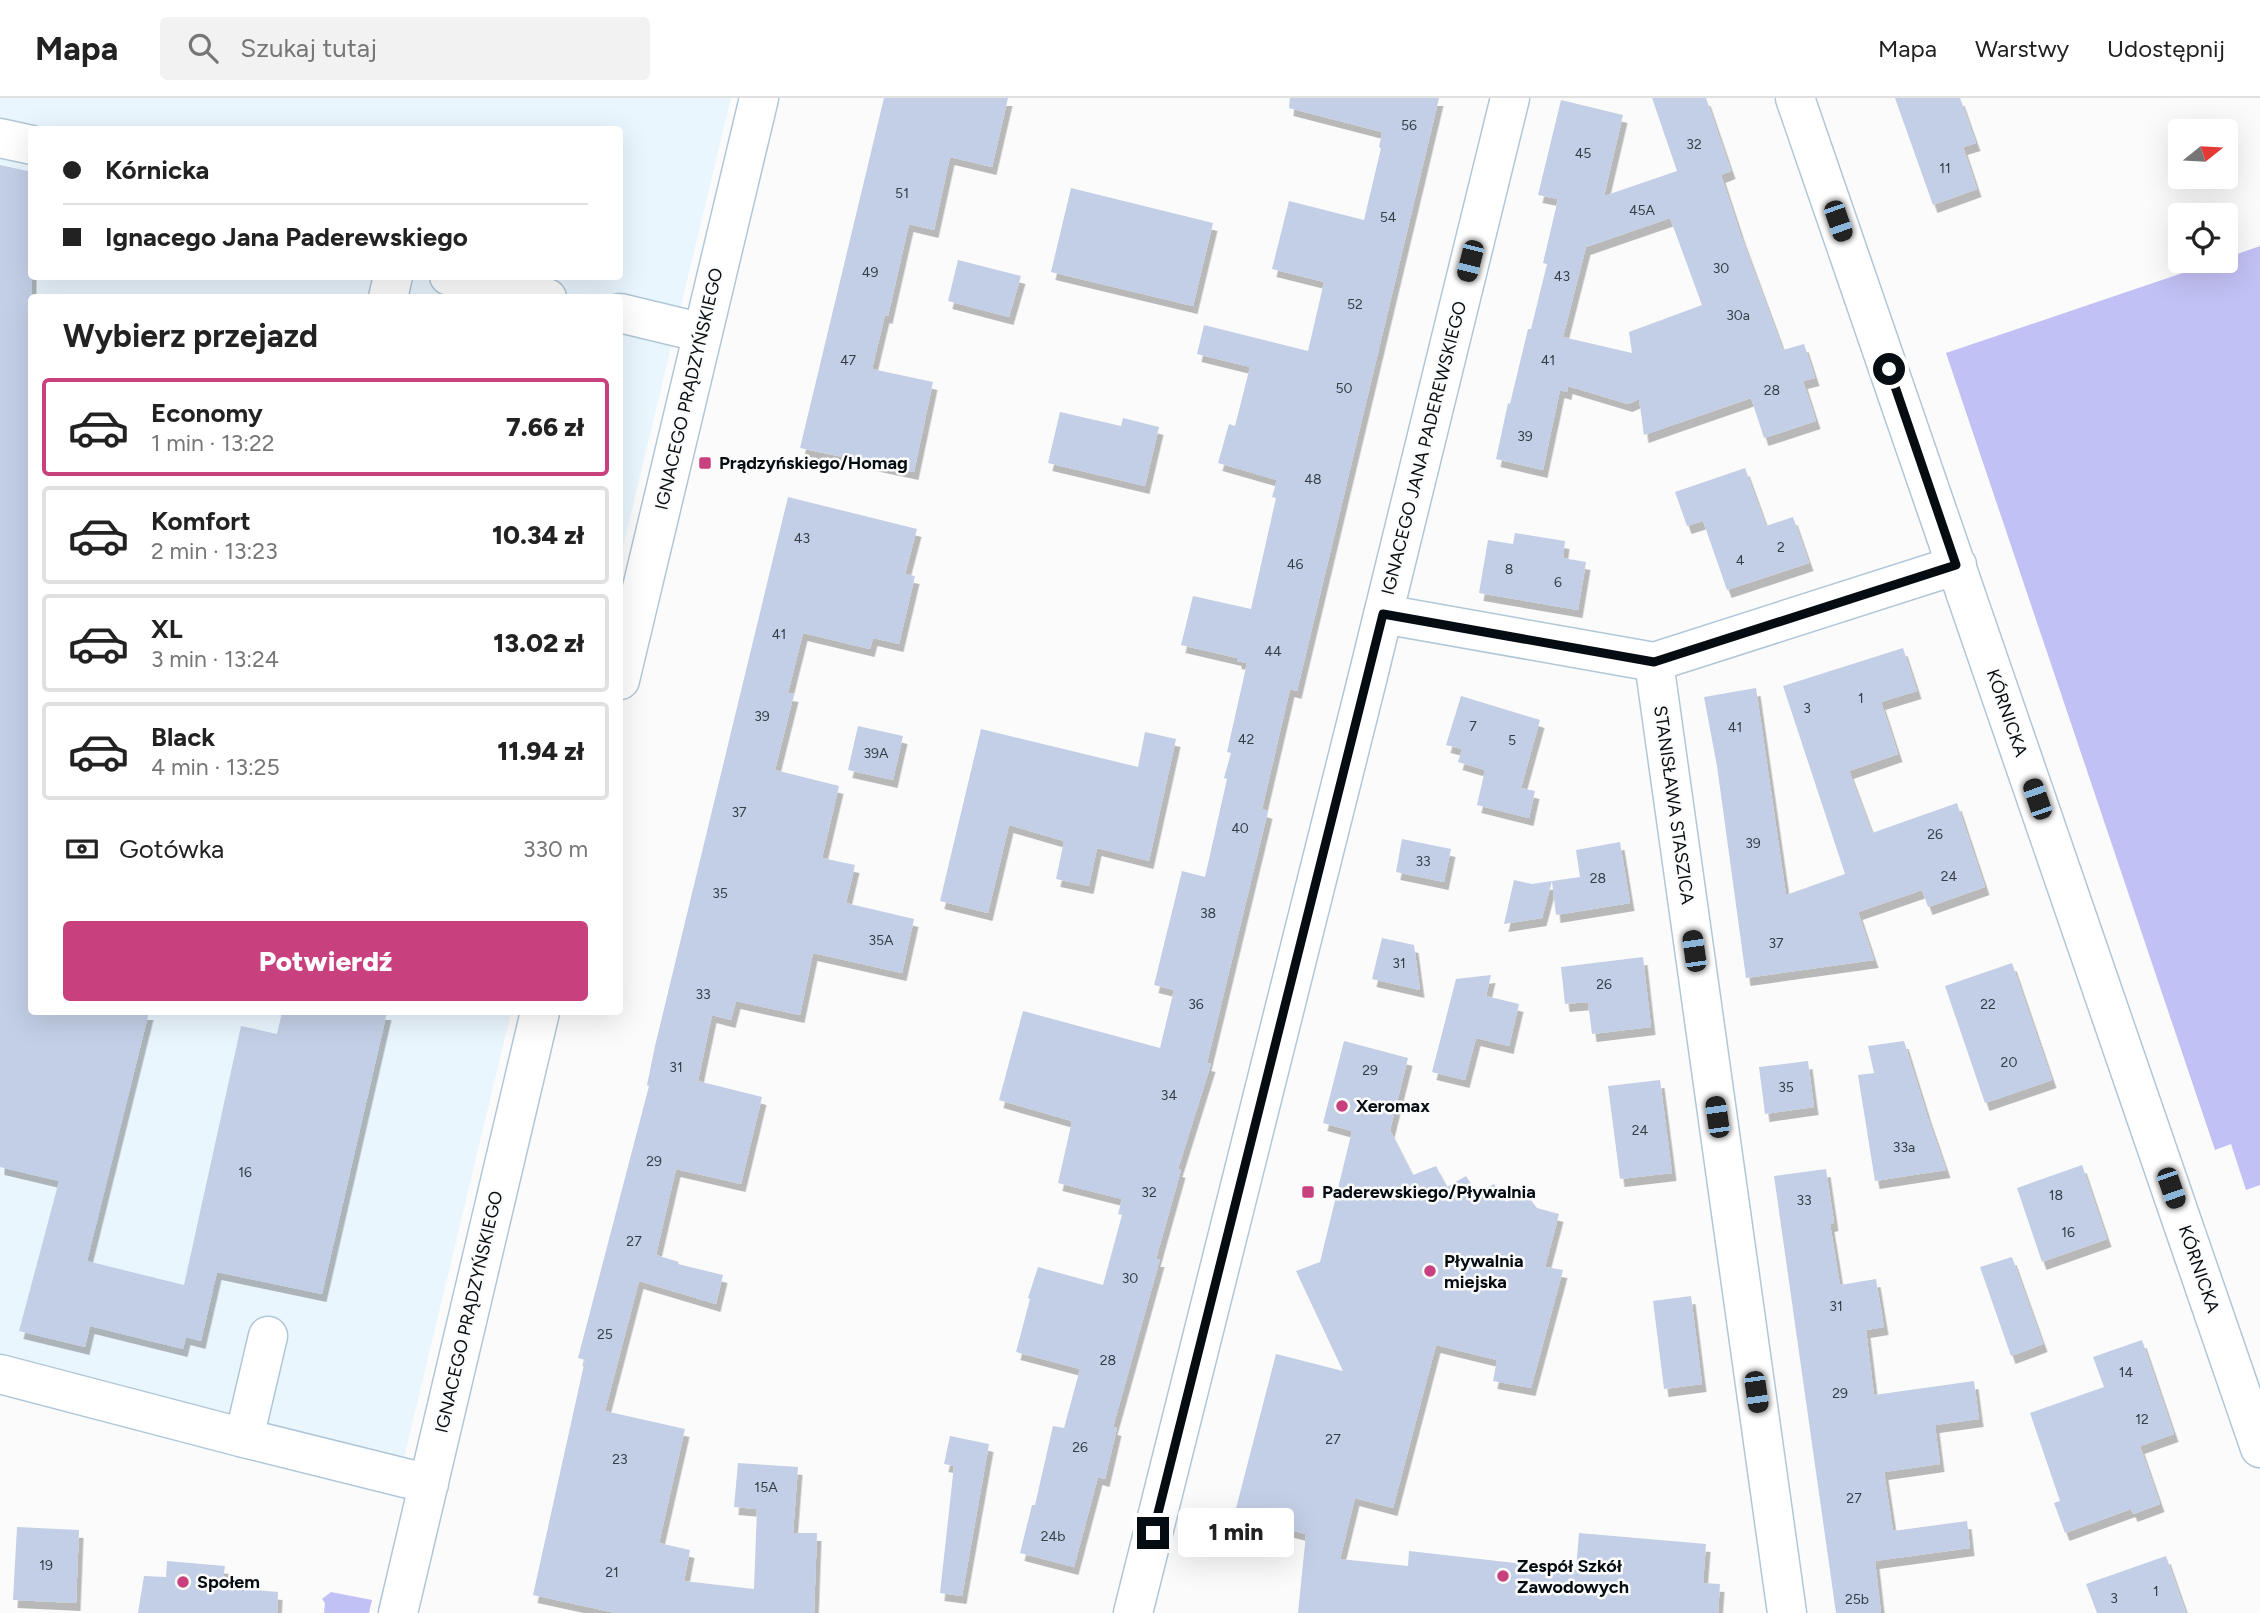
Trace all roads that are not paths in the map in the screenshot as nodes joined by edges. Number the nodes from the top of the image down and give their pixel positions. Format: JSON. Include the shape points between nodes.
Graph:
{"nodes":[{"id":1,"x":759,"y":98,"type":"edge"},
{"id":2,"x":1510,"y":98,"type":"edge"},
{"id":3,"x":1795,"y":98,"type":"edge"},
{"id":4,"x":0,"y":138,"type":"edge"},
{"id":5,"x":28,"y":144,"type":"edge"},
{"id":6,"x":467,"y":280,"type":"edge"},
{"id":7,"x":529,"y":294,"type":"edge"},
{"id":8,"x":623,"y":314,"type":"edge"},
{"id":9,"x":703,"y":333,"type":"junction"},
{"id":10,"x":1956,"y":565,"type":"junction"},
{"id":11,"x":1383,"y":614,"type":"junction"},
{"id":12,"x":1654,"y":662,"type":"junction"},
{"id":13,"x":623,"y":667,"type":"edge"},
{"id":14,"x":539,"y":1015,"type":"edge"},
{"id":15,"x":268,"y":1336,"type":"dead end"},
{"id":16,"x":0,"y":1374,"type":"edge"},
{"id":17,"x":244,"y":1438,"type":"junction"},
{"id":18,"x":2260,"y":1448,"type":"edge"},
{"id":19,"x":429,"y":1484,"type":"junction"},
{"id":20,"x":398,"y":1613,"type":"edge"},
{"id":21,"x":1133,"y":1613,"type":"edge"},
{"id":22,"x":1787,"y":1613,"type":"edge"}],
"edges":[{"from":1,"to":9,"type":"street","name":"IGNACEGO PRĄDZYŃSKIEGO"},
{"from":2,"to":11,"type":"street","name":"IGNACEGO JANA PADEREWSKIEGO"},
{"from":3,"to":10,"type":"street","name":"KÓRNICKA"},
{"from":4,"to":5,"type":"street"},
{"from":6,"to":7,"type":"street"},
{"from":8,"to":9,"type":"street"},
{"from":9,"to":13,"type":"street","name":"IGNACEGO PRĄDZYŃSKIEGO"},
{"from":10,"to":12,"type":"street"},
{"from":10,"to":18,"type":"street","name":"KÓRNICKA"},
{"from":11,"to":12,"type":"street"},
{"from":11,"to":21,"type":"street","name":"IGNACEGO JANA PADEREWSKIEGO"},
{"from":12,"to":22,"type":"street","name":"STANISŁAWA STASZICA"},
{"from":14,"to":19,"type":"street","name":"IGNACEGO PRĄDZYŃSKIEGO"},
{"from":15,"to":17,"type":"street"},
{"from":16,"to":17,"type":"street"},
{"from":17,"to":19,"type":"street"},
{"from":19,"to":20,"type":"street","name":"IGNACEGO PRĄDZYŃSKIEGO"}]}
